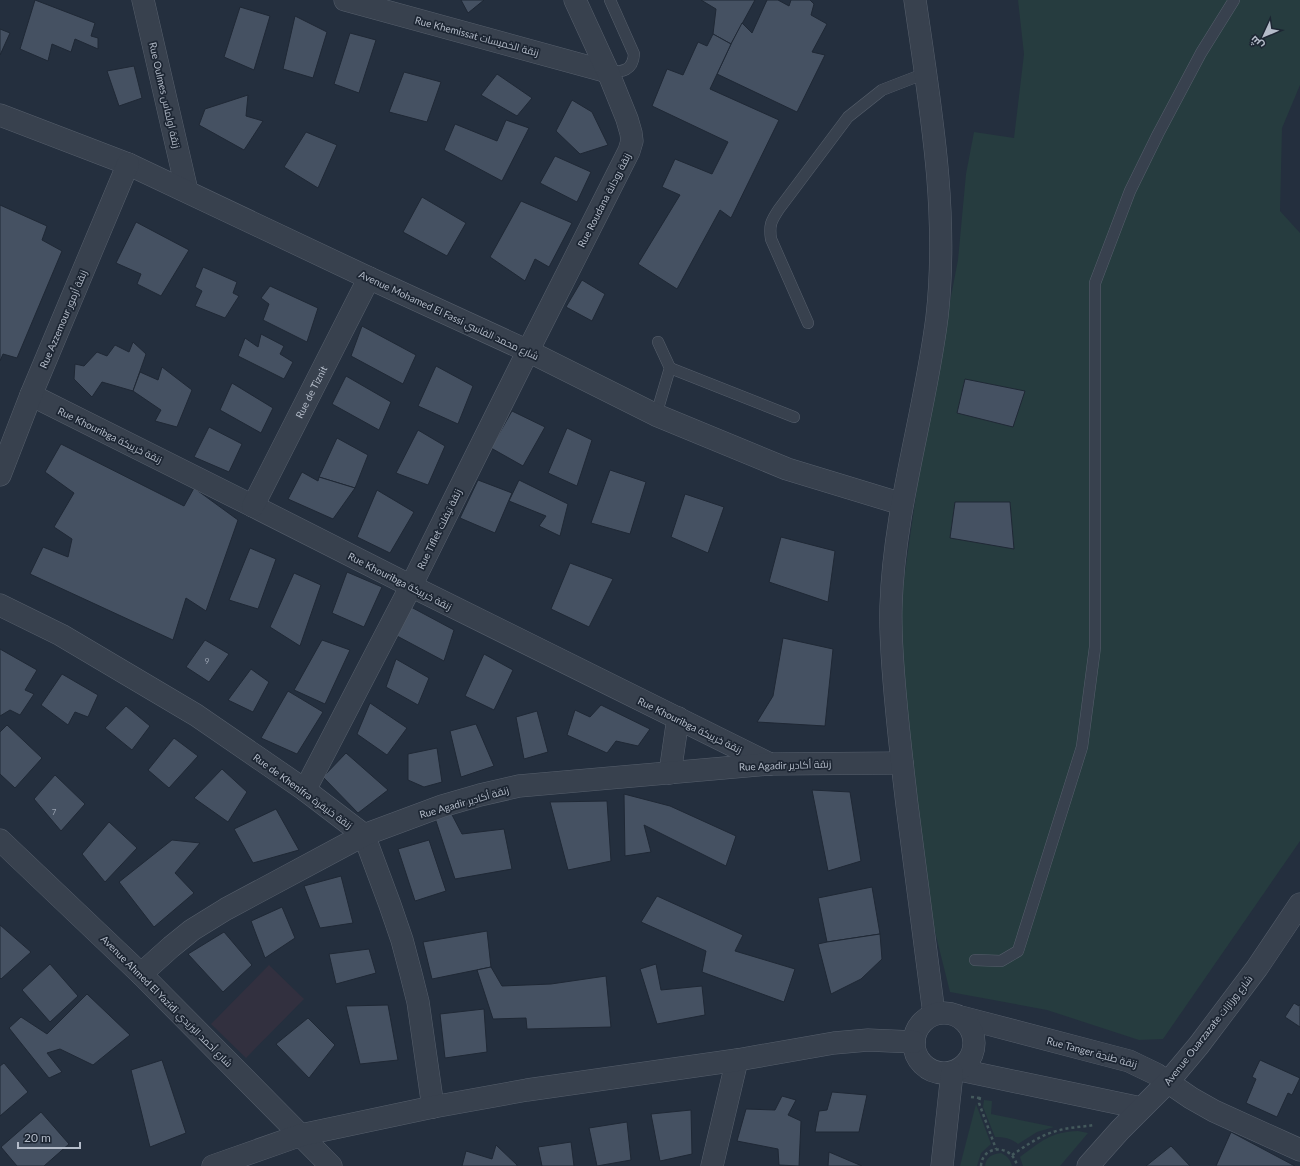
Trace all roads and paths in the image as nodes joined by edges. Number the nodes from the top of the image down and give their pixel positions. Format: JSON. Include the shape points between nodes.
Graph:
{"nodes":[{"id":1,"x":143,"y":0,"type":"edge"},
{"id":2,"x":345,"y":0,"type":"edge"},
{"id":3,"x":575,"y":0,"type":"edge"},
{"id":4,"x":610,"y":0,"type":"edge"},
{"id":5,"x":915,"y":0,"type":"edge"},
{"id":6,"x":1234,"y":0,"type":"edge"},
{"id":7,"x":608,"y":72,"type":"junction"},
{"id":8,"x":926,"y":73,"type":"junction"},
{"id":9,"x":0,"y":115,"type":"edge"},
{"id":10,"x":128,"y":164,"type":"junction"},
{"id":11,"x":187,"y":191,"type":"junction"},
{"id":12,"x":369,"y":278,"type":"junction"},
{"id":13,"x":808,"y":323,"type":"dead end"},
{"id":14,"x":658,"y":342,"type":"dead end"},
{"id":15,"x":528,"y":351,"type":"junction"},
{"id":16,"x":670,"y":368,"type":"junction"},
{"id":17,"x":31,"y":395,"type":"junction"},
{"id":18,"x":656,"y":415,"type":"junction"},
{"id":19,"x":794,"y":417,"type":"dead end"},
{"id":20,"x":0,"y":475,"type":"edge"},
{"id":21,"x":902,"y":504,"type":"junction"},
{"id":22,"x":253,"y":506,"type":"junction"},
{"id":23,"x":411,"y":586,"type":"junction"},
{"id":24,"x":0,"y":605,"type":"edge"},
{"id":25,"x":678,"y":718,"type":"junction"},
{"id":26,"x":902,"y":763,"type":"junction"},
{"id":27,"x":770,"y":764,"type":"junction"},
{"id":28,"x":670,"y":773,"type":"junction"},
{"id":29,"x":305,"y":790,"type":"junction"},
{"id":30,"x":364,"y":835,"type":"junction"},
{"id":31,"x":0,"y":840,"type":"edge"},
{"id":32,"x":1300,"y":904,"type":"edge"},
{"id":33,"x":975,"y":960,"type":"dead end"},
{"id":34,"x":141,"y":974,"type":"junction"},
{"id":35,"x":934,"y":1014,"type":"junction"},
{"id":36,"x":961,"y":1017,"type":"junction"},
{"id":37,"x":914,"y":1042,"type":"junction"},
{"id":38,"x":737,"y":1060,"type":"junction"},
{"id":39,"x":956,"y":1071,"type":"junction"},
{"id":40,"x":984,"y":1074,"type":"junction"},
{"id":41,"x":1168,"y":1082,"type":"junction"},
{"id":42,"x":433,"y":1107,"type":"junction"},
{"id":43,"x":1142,"y":1108,"type":"junction"},
{"id":44,"x":1120,"y":1130,"type":"junction"},
{"id":45,"x":301,"y":1135,"type":"junction"},
{"id":46,"x":996,"y":1149,"type":"junction"},
{"id":47,"x":1300,"y":1150,"type":"edge"},
{"id":48,"x":1012,"y":1154,"type":"junction"},
{"id":49,"x":213,"y":1166,"type":"edge"},
{"id":50,"x":330,"y":1166,"type":"edge"},
{"id":51,"x":712,"y":1166,"type":"edge"},
{"id":52,"x":942,"y":1166,"type":"edge"},
{"id":53,"x":981,"y":1166,"type":"edge"},
{"id":54,"x":1017,"y":1166,"type":"edge"},
{"id":55,"x":1088,"y":1166,"type":"edge"}],
"edges":[{"from":1,"to":11,"type":"street","name":"Rue Oulmes زنقة اولماس"},
{"from":2,"to":7,"type":"street","name":"Rue Khemissat زنقة الخميسات"},
{"from":3,"to":7,"type":"street","name":"Rue Roudana زنقة رودانة"},
{"from":4,"to":7,"type":"lane","via":[[634,54],[634,60],[632,65],[620,72]]},
{"from":5,"to":8,"type":"street"},
{"from":6,"to":33,"type":"lane","via":[[1201,53],[1130,191],[1095,283],[1095,647],[1082,747],[1018,951],[1001,960]]},
{"from":7,"to":15,"type":"street","name":"Rue Roudana زنقة رودانة","via":[[632,141]]},
{"from":8,"to":13,"type":"lane","via":[[882,90],[848,117],[772,219],[769,228],[771,240]]},
{"from":8,"to":21,"type":"street","via":[[938,167],[940,266],[930,363]]},
{"from":9,"to":10,"type":"street","name":"Avenue Mohamed El Fassi شارع محمد الفاسي"},
{"from":10,"to":11,"type":"street","name":"Avenue Mohamed El Fassi شارع محمد الفاسي"},
{"from":10,"to":17,"type":"street","name":"Rue Azzemour زنقة أزمور"},
{"from":11,"to":12,"type":"street","name":"Avenue Mohamed El Fassi شارع محمد الفاسي"},
{"from":12,"to":15,"type":"street","name":"Avenue Mohamed El Fassi شارع محمد الفاسي"},
{"from":12,"to":22,"type":"street","name":"Rue de Tiznit"},
{"from":14,"to":16,"type":"lane"},
{"from":15,"to":18,"type":"street","name":"Avenue Mohamed El Fassi شارع محمد الفاسي"},
{"from":15,"to":23,"type":"street","name":"Rue Tiflet زنقة تيفلت"},
{"from":16,"to":18,"type":"lane"},
{"from":16,"to":19,"type":"lane"},
{"from":17,"to":20,"type":"street","name":"Rue Azzemour زنقة أزمور"},
{"from":17,"to":22,"type":"street","name":"Rue Khouribga زنقة خريبكة"},
{"from":18,"to":21,"type":"street","name":"Avenue Mohamed El Fassi شارع محمد الفاسي","via":[[787,469]]},
{"from":21,"to":26,"type":"street","via":[[893,561],[891,650]]},
{"from":22,"to":23,"type":"street","name":"Rue Khouribga زنقة خريبكة"},
{"from":23,"to":25,"type":"street","name":"Rue Khouribga زنقة خريبكة"},
{"from":23,"to":29,"type":"street","name":"Rue Tiflet زنقة تيفلت"},
{"from":24,"to":29,"type":"street","name":"Rue de Khenifra زنقة خنيفرة","via":[[61,636],[196,715]]},
{"from":25,"to":27,"type":"street","name":"Rue Khouribga زنقة خريبكة"},
{"from":25,"to":28,"type":"street"},
{"from":26,"to":27,"type":"street","name":"Rue Agadir زنقة أكادير"},
{"from":26,"to":35,"type":"street"},
{"from":27,"to":28,"type":"street","name":"Rue Agadir زنقة أكادير"},
{"from":28,"to":30,"type":"street","name":"Rue Agadir زنقة أكادير","via":[[519,786],[442,806]]},
{"from":29,"to":30,"type":"street","name":"Rue de Khenifra زنقة خنيفرة"},
{"from":30,"to":34,"type":"street","name":"Rue Agadir زنقة أكادير","via":[[192,930]]},
{"from":30,"to":42,"type":"street","via":[[393,912],[411,974],[418,1002]]},
{"from":31,"to":34,"type":"street","name":"Avenue Ahmed El Yazidi شارع أحمد اليزيدي"},
{"from":32,"to":41,"type":"street","name":"Avenue Ouarzazate شارع ورزازات","via":[[1228,1007]]},
{"from":34,"to":45,"type":"street","name":"Avenue Ahmed El Yazidi شارع أحمد اليزيدي"},
{"from":35,"to":36,"type":"street","via":[[948,1013]]},
{"from":35,"to":37,"type":"street","via":[[920,1025]]},
{"from":36,"to":39,"type":"street","via":[[970,1026],[974,1037],[974,1050],[970,1061]]},
{"from":36,"to":41,"type":"street","name":"Rue Tanger زنقة طنجة","via":[[1129,1061],[1143,1066]]},
{"from":37,"to":38,"type":"street","via":[[851,1041]]},
{"from":37,"to":39,"type":"street","via":[[921,1063],[930,1070],[940,1073]]},
{"from":38,"to":42,"type":"street","via":[[528,1090]]},
{"from":38,"to":51,"type":"street"},
{"from":39,"to":40,"type":"street"},
{"from":39,"to":52,"type":"street"},
{"from":40,"to":43,"type":"street"},
{"from":40,"to":46,"type":"path","via":[[979,1103]]},
{"from":41,"to":43,"type":"street","name":"Avenue Ouarzazate شارع ورزازات"},
{"from":41,"to":47,"type":"street","name":"Rue Tanger زنقة طنجة","via":[[1214,1111]]},
{"from":42,"to":45,"type":"street"},
{"from":43,"to":44,"type":"street","name":"Avenue Ouarzazate شارع ورزازات"},
{"from":44,"to":48,"type":"path","via":[[1101,1125],[1060,1130],[1039,1138]]},
{"from":44,"to":55,"type":"street","name":"Avenue Ouarzazate شارع ورزازات"},
{"from":45,"to":49,"type":"street"},
{"from":45,"to":50,"type":"street","name":"Avenue Ahmed El Yazidi شارع أحمد اليزيدي"},
{"from":46,"to":48,"type":"path"},
{"from":46,"to":53,"type":"path","via":[[984,1156]]},
{"from":48,"to":54,"type":"path"}]}
